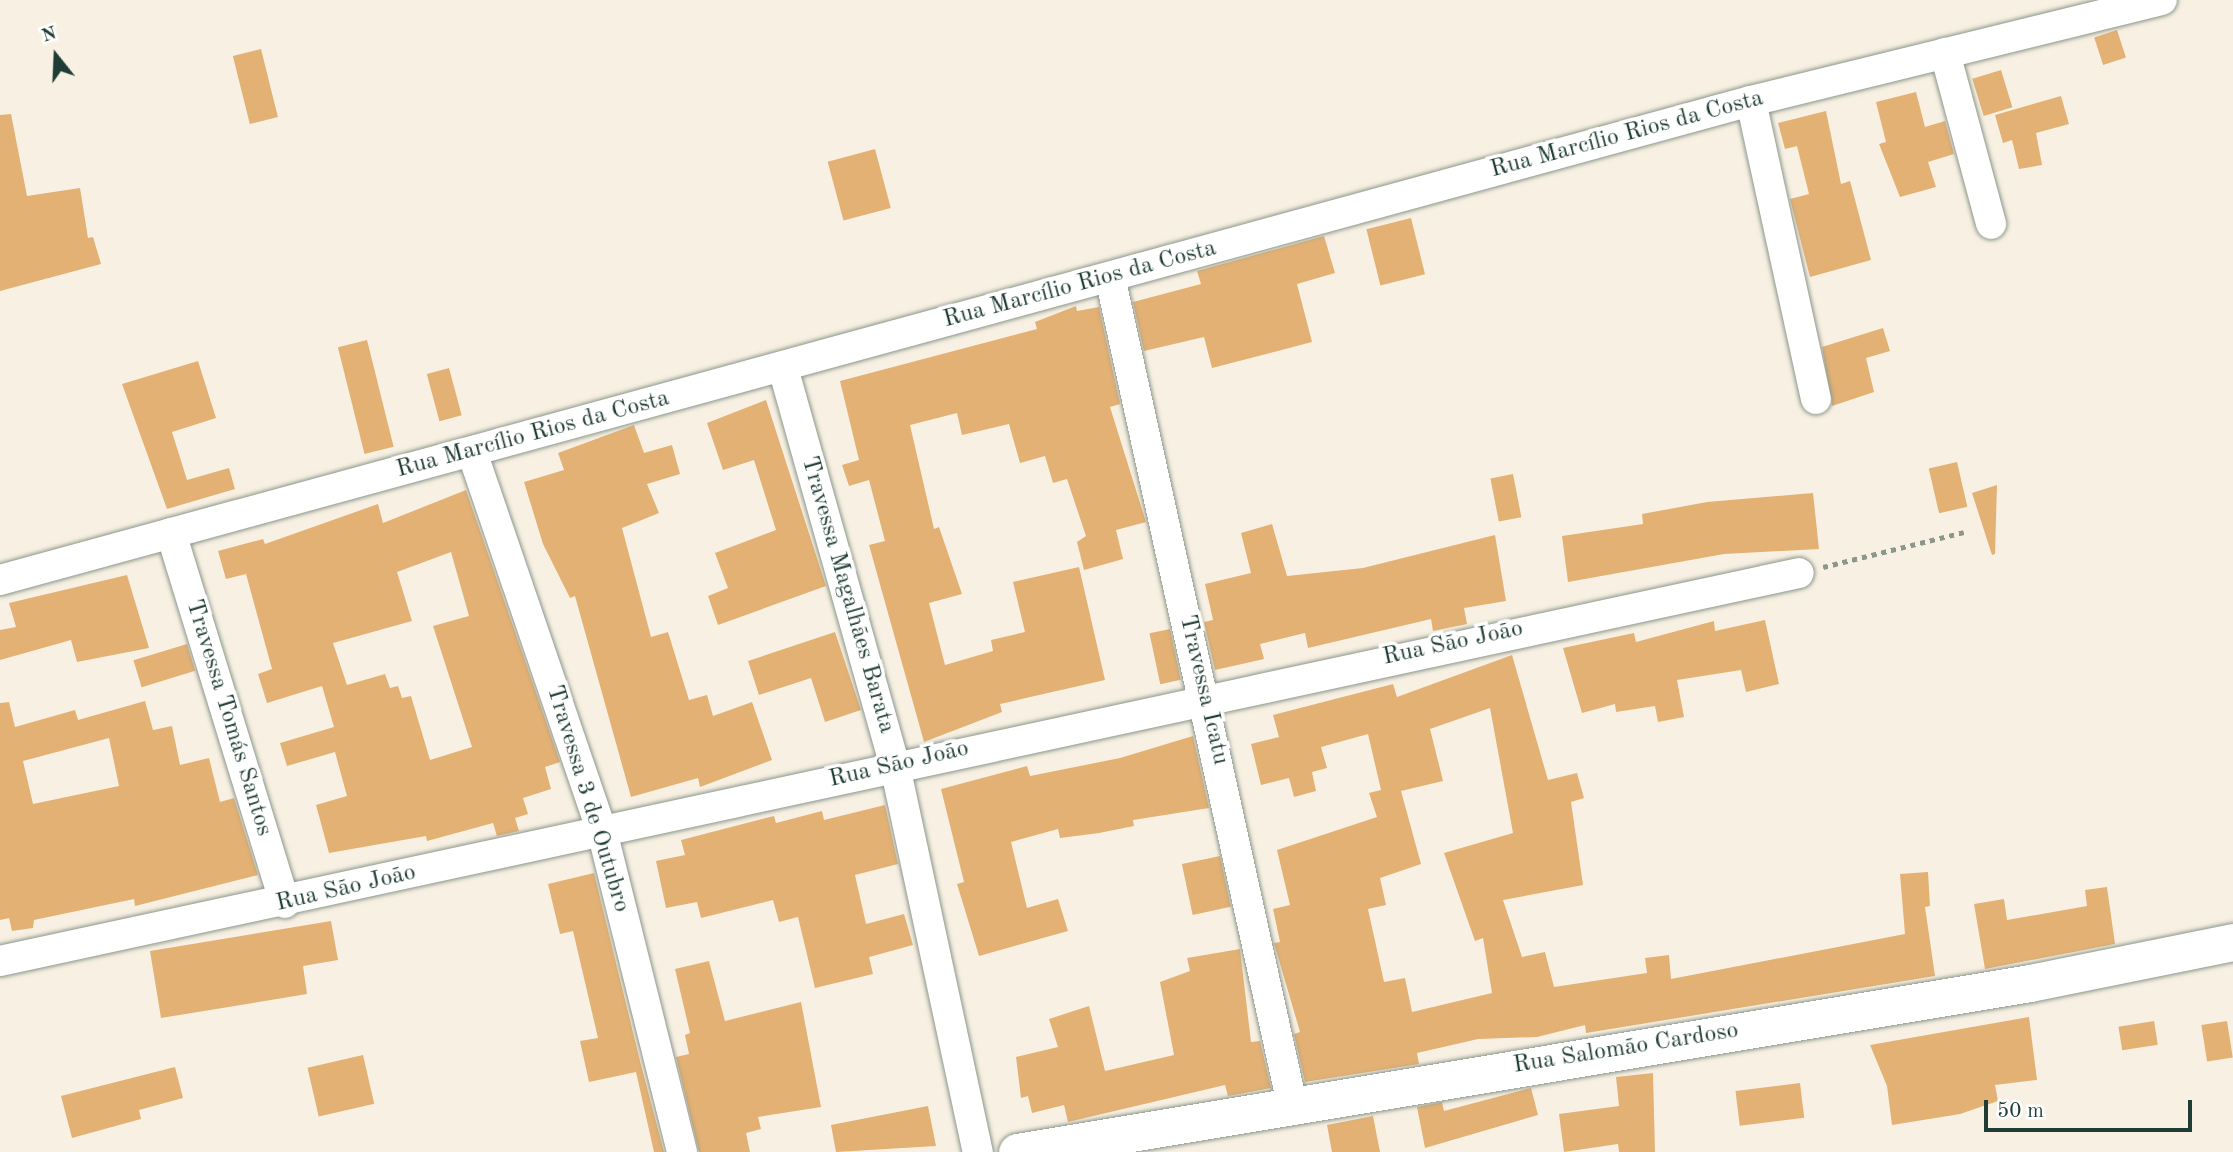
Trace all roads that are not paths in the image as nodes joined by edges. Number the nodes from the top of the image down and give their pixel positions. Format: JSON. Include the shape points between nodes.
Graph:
{"nodes":[{"id":1,"x":2162,"y":0,"type":"edge"},
{"id":2,"x":1945,"y":53,"type":"junction"},
{"id":3,"x":1751,"y":101,"type":"junction"},
{"id":4,"x":1991,"y":223,"type":"dead end"},
{"id":5,"x":1110,"y":276,"type":"junction"},
{"id":6,"x":783,"y":368,"type":"junction"},
{"id":7,"x":1816,"y":399,"type":"dead end"},
{"id":8,"x":472,"y":452,"type":"junction"},
{"id":9,"x":171,"y":533,"type":"junction"},
{"id":10,"x":1799,"y":573,"type":"road end"},
{"id":11,"x":0,"y":580,"type":"edge"},
{"id":12,"x":1206,"y":696,"type":"junction"},
{"id":13,"x":895,"y":766,"type":"junction"},
{"id":14,"x":602,"y":831,"type":"junction"},
{"id":15,"x":285,"y":903,"type":"junction"},
{"id":16,"x":2233,"y":943,"type":"edge"},
{"id":17,"x":0,"y":961,"type":"edge"},
{"id":18,"x":1293,"y":1104,"type":"junction"},
{"id":19,"x":1139,"y":1142,"type":"edge"},
{"id":20,"x":682,"y":1152,"type":"edge"},
{"id":21,"x":978,"y":1152,"type":"edge"},
{"id":22,"x":1017,"y":1152,"type":"edge"}],
"edges":[{"from":1,"to":2,"type":"street","name":"Rua Marcílio Rios da Costa"},
{"from":2,"to":3,"type":"street","name":"Rua Marcílio Rios da Costa"},
{"from":2,"to":4,"type":"street"},
{"from":3,"to":5,"type":"street","name":"Rua Marcílio Rios da Costa"},
{"from":3,"to":7,"type":"street"},
{"from":5,"to":6,"type":"street","name":"Rua Marcílio Rios da Costa"},
{"from":5,"to":12,"type":"street","name":"Travessa Icatu"},
{"from":6,"to":8,"type":"street","name":"Rua Marcílio Rios da Costa"},
{"from":6,"to":13,"type":"street","name":"Travessa Magalhães Barata"},
{"from":8,"to":9,"type":"street","name":"Rua Marcílio Rios da Costa"},
{"from":8,"to":14,"type":"street","name":"Travessa 3 de Outubro"},
{"from":9,"to":11,"type":"street","name":"Rua Marcílio Rios da Costa"},
{"from":9,"to":15,"type":"street","name":"Travessa Tomás Santos"},
{"from":10,"to":12,"type":"street","name":"Rua São João"},
{"from":12,"to":13,"type":"street","name":"Rua São João"},
{"from":12,"to":18,"type":"street","name":"Travessa Icatu"},
{"from":13,"to":14,"type":"street","name":"Rua São João"},
{"from":13,"to":21,"type":"street","name":"Travessa Magalhães Barata"},
{"from":14,"to":15,"type":"street","name":"Rua São João"},
{"from":14,"to":20,"type":"street","name":"Travessa 3 de Outubro"},
{"from":15,"to":17,"type":"street","name":"Rua São João"},
{"from":16,"to":18,"type":"street","name":"Rua Salomão Cardoso","via":[[2029,983]]},
{"from":18,"to":19,"type":"street","name":"Rua Salomão Cardoso"},
{"from":19,"to":22,"type":"street","name":"Rua Salomão Cardoso"}]}
